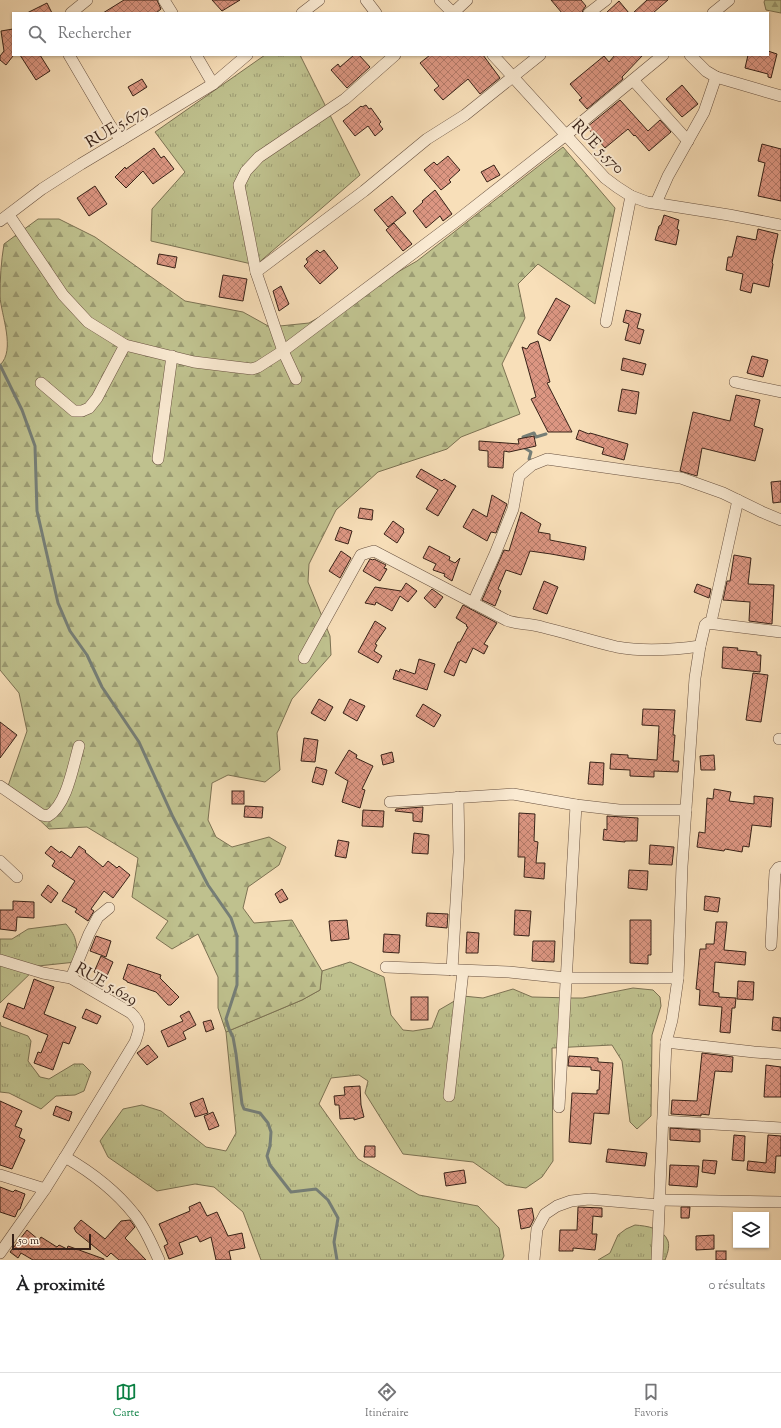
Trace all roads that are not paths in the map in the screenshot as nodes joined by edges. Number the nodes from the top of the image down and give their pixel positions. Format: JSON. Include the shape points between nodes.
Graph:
{"nodes":[{"id":1,"x":87,"y":0,"type":"edge"},
{"id":2,"x":164,"y":0,"type":"edge"},
{"id":3,"x":319,"y":0,"type":"edge"},
{"id":4,"x":366,"y":0,"type":"edge"},
{"id":5,"x":467,"y":0,"type":"edge"},
{"id":6,"x":606,"y":0,"type":"edge"},
{"id":7,"x":729,"y":0,"type":"edge"},
{"id":8,"x":447,"y":9,"type":"edge"},
{"id":9,"x":71,"y":12,"type":"edge"},
{"id":10,"x":171,"y":12,"type":"edge"},
{"id":11,"x":303,"y":12,"type":"edge"},
{"id":12,"x":375,"y":12,"type":"edge"},
{"id":13,"x":590,"y":12,"type":"edge"},
{"id":14,"x":714,"y":12,"type":"edge"},
{"id":15,"x":70,"y":56,"type":"edge"},
{"id":16,"x":197,"y":56,"type":"edge"},
{"id":17,"x":246,"y":56,"type":"edge"},
{"id":18,"x":394,"y":56,"type":"edge"},
{"id":19,"x":494,"y":56,"type":"edge"},
{"id":20,"x":539,"y":56,"type":"edge"},
{"id":21,"x":662,"y":56,"type":"edge"},
{"id":22,"x":691,"y":56,"type":"edge"},
{"id":23,"x":514,"y":77,"type":"junction"},
{"id":24,"x":716,"y":77,"type":"junction"},
{"id":25,"x":633,"y":80,"type":"junction"},
{"id":26,"x":213,"y":84,"type":"junction"},
{"id":27,"x":781,"y":96,"type":"edge"},
{"id":28,"x":566,"y":135,"type":"junction"},
{"id":29,"x":121,"y":140,"type":"junction"},
{"id":30,"x":688,"y":141,"type":"junction"},
{"id":31,"x":631,"y":196,"type":"junction"},
{"id":32,"x":656,"y":203,"type":"junction"},
{"id":33,"x":5,"y":218,"type":"edge"},
{"id":34,"x":781,"y":225,"type":"edge"},
{"id":35,"x":256,"y":272,"type":"junction"},
{"id":36,"x":606,"y":322,"type":"dead end"},
{"id":37,"x":125,"y":345,"type":"junction"},
{"id":38,"x":283,"y":351,"type":"junction"},
{"id":39,"x":172,"y":356,"type":"junction"},
{"id":40,"x":296,"y":379,"type":"dead end"},
{"id":41,"x":735,"y":382,"type":"dead end"},
{"id":42,"x":41,"y":383,"type":"dead end"},
{"id":43,"x":781,"y":392,"type":"edge"},
{"id":44,"x":158,"y":459,"type":"dead end"},
{"id":45,"x":738,"y":500,"type":"junction"},
{"id":46,"x":781,"y":520,"type":"edge"},
{"id":47,"x":473,"y":602,"type":"junction"},
{"id":48,"x":711,"y":622,"type":"junction"},
{"id":49,"x":781,"y":632,"type":"edge"},
{"id":50,"x":700,"y":646,"type":"junction"},
{"id":51,"x":304,"y":658,"type":"dead end"},
{"id":52,"x":79,"y":746,"type":"dead end"},
{"id":53,"x":0,"y":786,"type":"edge"},
{"id":54,"x":458,"y":797,"type":"junction"},
{"id":55,"x":390,"y":802,"type":"dead end"},
{"id":56,"x":576,"y":805,"type":"junction"},
{"id":57,"x":686,"y":810,"type":"junction"},
{"id":58,"x":0,"y":861,"type":"edge"},
{"id":59,"x":781,"y":867,"type":"edge"},
{"id":60,"x":17,"y":877,"type":"dead end"},
{"id":61,"x":109,"y":908,"type":"dead end"},
{"id":62,"x":770,"y":945,"type":"dead end"},
{"id":63,"x":0,"y":960,"type":"edge"},
{"id":64,"x":386,"y":967,"type":"dead end"},
{"id":65,"x":458,"y":971,"type":"junction"},
{"id":66,"x":71,"y":978,"type":"junction"},
{"id":67,"x":566,"y":978,"type":"junction"},
{"id":68,"x":678,"y":978,"type":"junction"},
{"id":69,"x":666,"y":1042,"type":"junction"},
{"id":70,"x":781,"y":1054,"type":"edge"},
{"id":71,"x":449,"y":1096,"type":"dead end"},
{"id":72,"x":559,"y":1106,"type":"dead end"},
{"id":73,"x":663,"y":1122,"type":"junction"},
{"id":74,"x":781,"y":1128,"type":"edge"},
{"id":75,"x":65,"y":1157,"type":"junction"},
{"id":76,"x":0,"y":1175,"type":"edge"},
{"id":77,"x":45,"y":1189,"type":"junction"},
{"id":78,"x":659,"y":1202,"type":"junction"},
{"id":79,"x":781,"y":1202,"type":"edge"},
{"id":80,"x":0,"y":1253,"type":"edge"},
{"id":81,"x":159,"y":1260,"type":"edge"},
{"id":82,"x":534,"y":1260,"type":"edge"},
{"id":83,"x":657,"y":1260,"type":"edge"}],
"edges":[{"from":1,"to":9,"type":"street"},
{"from":2,"to":10,"type":"street"},
{"from":3,"to":11,"type":"street"},
{"from":4,"to":12,"type":"street"},
{"from":5,"to":8,"type":"street"},
{"from":6,"to":13,"type":"street"},
{"from":7,"to":14,"type":"street"},
{"from":15,"to":29,"type":"street"},
{"from":16,"to":26,"type":"street"},
{"from":17,"to":26,"type":"street","name":"RUE 5.679"},
{"from":18,"to":35,"type":"street","via":[[345,99],[259,157],[246,171],[238,185]]},
{"from":19,"to":23,"type":"street","name":"RUE 5.570"},
{"from":20,"to":23,"type":"street"},
{"from":21,"to":25,"type":"street"},
{"from":22,"to":24,"type":"street"},
{"from":23,"to":28,"type":"street","name":"RUE 5.570"},
{"from":23,"to":35,"type":"street","via":[[465,115],[427,139]]},
{"from":24,"to":27,"type":"street"},
{"from":24,"to":30,"type":"street","via":[[704,112]]},
{"from":25,"to":28,"type":"street"},
{"from":25,"to":30,"type":"street"},
{"from":26,"to":29,"type":"street","name":"RUE 5.679"},
{"from":28,"to":31,"type":"street","name":"RUE 5.570","via":[[605,178]]},
{"from":28,"to":38,"type":"street"},
{"from":29,"to":33,"type":"street","name":"RUE 5.679","via":[[42,189]]},
{"from":30,"to":32,"type":"street"},
{"from":31,"to":32,"type":"street","name":"RUE 5.570"},
{"from":31,"to":36,"type":"street"},
{"from":32,"to":34,"type":"street","name":"RUE 5.570"},
{"from":33,"to":37,"type":"street","via":[[63,295],[88,322]]},
{"from":35,"to":38,"type":"street"},
{"from":37,"to":39,"type":"street"},
{"from":37,"to":42,"type":"street","via":[[89,408],[74,411]]},
{"from":38,"to":39,"type":"street","via":[[252,369],[194,362]]},
{"from":38,"to":40,"type":"street"},
{"from":39,"to":44,"type":"street"},
{"from":41,"to":43,"type":"street"},
{"from":45,"to":46,"type":"street"},
{"from":45,"to":47,"type":"street","via":[[681,478],[547,459],[532,465],[519,476],[513,509]]},
{"from":45,"to":48,"type":"street"},
{"from":47,"to":50,"type":"street","via":[[517,624],[541,626],[617,647],[672,650]]},
{"from":47,"to":51,"type":"street","via":[[374,551],[367,552],[361,556]]},
{"from":48,"to":49,"type":"street"},
{"from":48,"to":50,"type":"street","via":[[705,625]]},
{"from":50,"to":57,"type":"street","via":[[695,678]]},
{"from":52,"to":53,"type":"street","via":[[62,801],[55,812],[48,816],[42,815]]},
{"from":54,"to":55,"type":"street"},
{"from":54,"to":56,"type":"street","via":[[513,794]]},
{"from":54,"to":65,"type":"street"},
{"from":56,"to":57,"type":"street","via":[[619,810]]},
{"from":56,"to":67,"type":"street"},
{"from":57,"to":68,"type":"street"},
{"from":58,"to":60,"type":"street"},
{"from":59,"to":62,"type":"street","via":[[775,872]]},
{"from":61,"to":66,"type":"street","via":[[98,917]]},
{"from":63,"to":66,"type":"street","name":"RUE 5.629","via":[[43,973]]},
{"from":64,"to":65,"type":"street"},
{"from":65,"to":67,"type":"street","via":[[509,972]]},
{"from":65,"to":71,"type":"street"},
{"from":66,"to":75,"type":"street","name":"RUE 5.629","via":[[131,1013],[138,1020],[140,1029],[135,1042]]},
{"from":67,"to":68,"type":"street"},
{"from":67,"to":72,"type":"street"},
{"from":68,"to":69,"type":"street"},
{"from":69,"to":70,"type":"street"},
{"from":69,"to":73,"type":"street"},
{"from":73,"to":74,"type":"street"},
{"from":73,"to":78,"type":"street"},
{"from":75,"to":77,"type":"street"},
{"from":75,"to":81,"type":"street","via":[[105,1184],[135,1214]]},
{"from":76,"to":77,"type":"street"},
{"from":77,"to":80,"type":"street"},
{"from":78,"to":79,"type":"street"},
{"from":78,"to":82,"type":"street","via":[[589,1199],[557,1206],[545,1214],[537,1229]]},
{"from":78,"to":83,"type":"street"}]}
